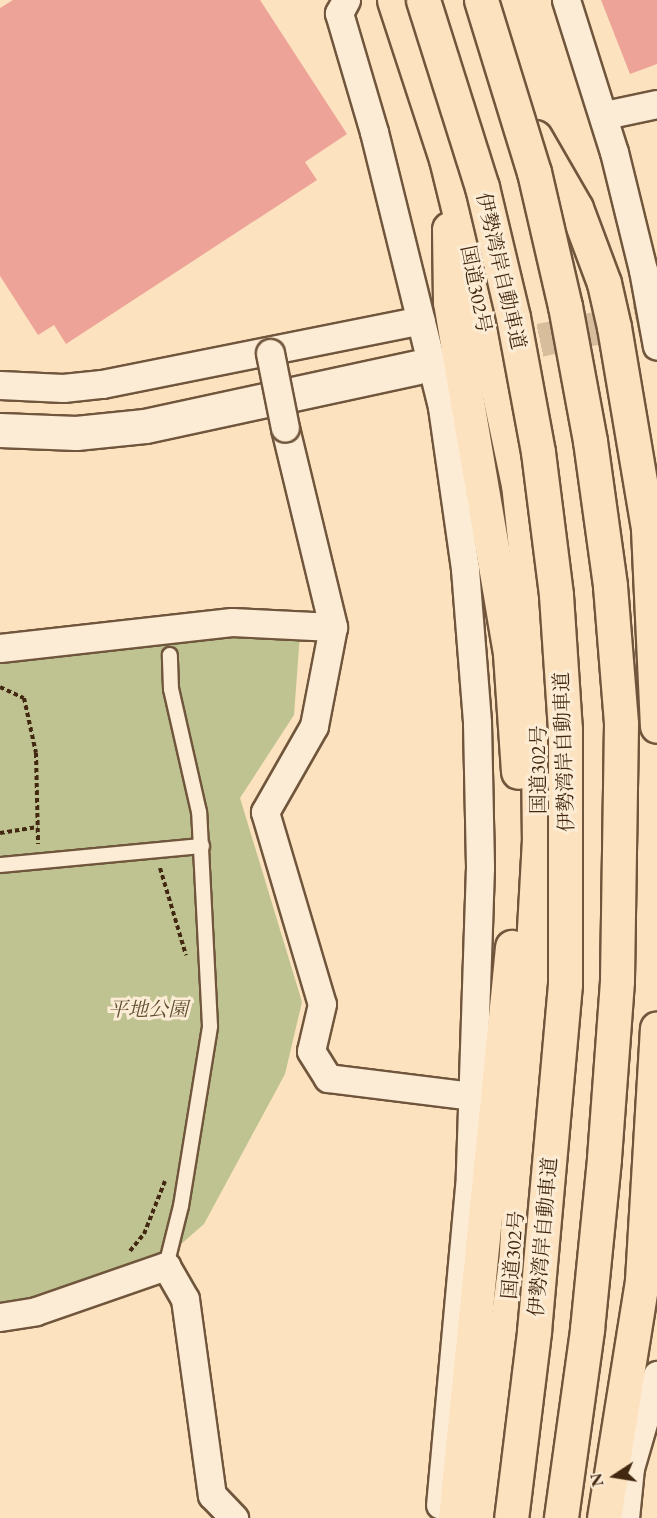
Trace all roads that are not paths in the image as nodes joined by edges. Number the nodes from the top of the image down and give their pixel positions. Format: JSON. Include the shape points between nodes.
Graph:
{"nodes":[{"id":1,"x":394,"y":0,"type":"edge"},
{"id":2,"x":423,"y":0,"type":"edge"},
{"id":3,"x":480,"y":0,"type":"edge"},
{"id":4,"x":489,"y":0,"type":"edge"},
{"id":5,"x":566,"y":0,"type":"edge"},
{"id":6,"x":340,"y":4,"type":"edge"},
{"id":7,"x":657,"y":104,"type":"edge"},
{"id":8,"x":604,"y":115,"type":"junction"},
{"id":9,"x":535,"y":137,"type":"junction"},
{"id":10,"x":447,"y":159,"type":"junction"},
{"id":11,"x":421,"y":320,"type":"junction"},
{"id":12,"x":657,"y":346,"type":"edge"},
{"id":13,"x":270,"y":353,"type":"junction"},
{"id":14,"x":417,"y":367,"type":"dead end"},
{"id":15,"x":0,"y":385,"type":"edge"},
{"id":16,"x":0,"y":430,"type":"edge"},
{"id":17,"x":333,"y":627,"type":"junction"},
{"id":18,"x":0,"y":648,"type":"edge"},
{"id":19,"x":170,"y":655,"type":"dead end"},
{"id":20,"x":657,"y":726,"type":"edge"},
{"id":21,"x":202,"y":846,"type":"junction"},
{"id":22,"x":0,"y":865,"type":"edge"},
{"id":23,"x":657,"y":1028,"type":"edge"},
{"id":24,"x":472,"y":1096,"type":"junction"},
{"id":25,"x":166,"y":1266,"type":"junction"},
{"id":26,"x":0,"y":1317,"type":"edge"},
{"id":27,"x":657,"y":1375,"type":"edge"},
{"id":28,"x":234,"y":1518,"type":"edge"},
{"id":29,"x":439,"y":1518,"type":"edge"},
{"id":30,"x":455,"y":1518,"type":"edge"},
{"id":31,"x":481,"y":1518,"type":"edge"},
{"id":32,"x":511,"y":1518,"type":"edge"},
{"id":33,"x":561,"y":1518,"type":"edge"},
{"id":34,"x":571,"y":1518,"type":"edge"},
{"id":35,"x":604,"y":1518,"type":"edge"},
{"id":36,"x":625,"y":1518,"type":"edge"}],
"edges":[{"from":1,"to":10,"type":"highway","name":"国道302号"},
{"from":2,"to":32,"type":"highway","name":"伊勢湾岸自動車道","bridge":true,"via":[[482,187],[513,317],[538,452],[556,595],[565,729],[565,984],[535,1320]]},
{"from":3,"to":33,"type":"highway","bridge":true,"via":[[534,172],[567,317],[590,441],[610,586],[621,724],[618,969],[606,1135],[587,1330]]},
{"from":4,"to":9,"type":"highway"},
{"from":5,"to":8,"type":"street"},
{"from":6,"to":11,"type":"street"},
{"from":7,"to":8,"type":"street"},
{"from":8,"to":12,"type":"street","via":[[643,270]]},
{"from":9,"to":20,"type":"highway","via":[[576,208],[604,283],[648,529]]},
{"from":9,"to":34,"type":"highway","via":[[548,216],[573,317],[599,474],[616,601],[627,732],[622,987],[611,1154]]},
{"from":10,"to":30,"type":"highway","via":[[450,302],[510,654],[517,808],[513,928]]},
{"from":10,"to":31,"type":"highway","name":"国道302号","via":[[518,484],[537,655],[539,839],[515,1262]]},
{"from":11,"to":13,"type":"street"},
{"from":11,"to":24,"type":"street","via":[[446,430],[465,569],[477,723],[480,867]]},
{"from":13,"to":15,"type":"street","via":[[102,384],[63,388]]},
{"from":13,"to":17,"type":"street","bridge":true},
{"from":14,"to":16,"type":"street","via":[[145,426],[76,433]]},
{"from":17,"to":18,"type":"street","via":[[232,622]]},
{"from":17,"to":24,"type":"street","via":[[314,726],[265,812],[322,1004],[311,1051],[328,1078]]},
{"from":19,"to":21,"type":"lane","via":[[171,689],[199,812]]},
{"from":21,"to":22,"type":"lane"},
{"from":21,"to":25,"type":"lane","via":[[210,1026],[181,1206]]},
{"from":23,"to":35,"type":"highway","via":[[642,1280]]},
{"from":24,"to":29,"type":"street","via":[[470,1176]]},
{"from":25,"to":26,"type":"street","via":[[36,1311]]},
{"from":25,"to":28,"type":"street","via":[[185,1299],[212,1495]]},
{"from":27,"to":36,"type":"street","via":[[630,1468]]}]}
